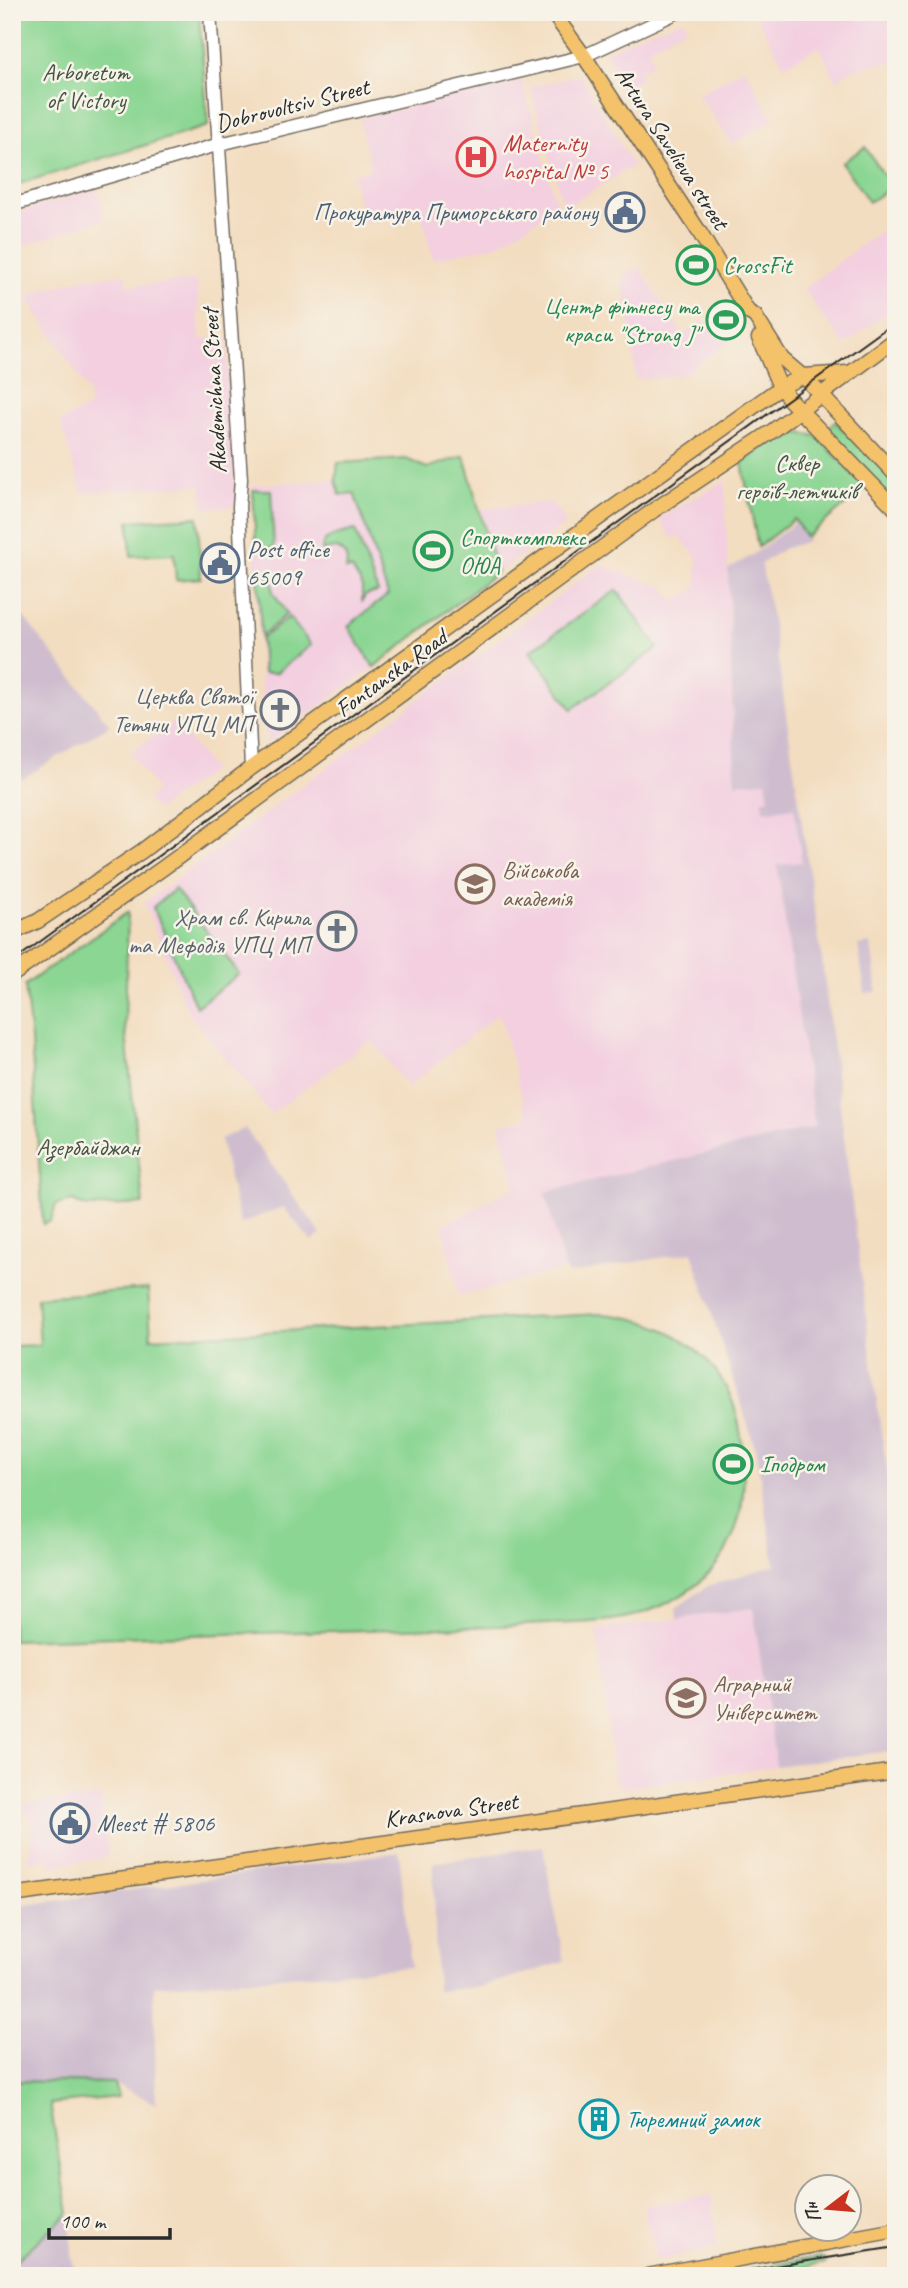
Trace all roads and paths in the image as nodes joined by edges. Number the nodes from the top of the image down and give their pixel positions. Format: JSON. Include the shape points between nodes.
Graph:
{"nodes":[{"id":1,"x":210,"y":12,"type":"edge"},
{"id":2,"x":552,"y":12,"type":"edge"},
{"id":3,"x":678,"y":12,"type":"edge"},
{"id":4,"x":584,"y":56,"type":"junction"},
{"id":5,"x":220,"y":144,"type":"junction"},
{"id":6,"x":12,"y":205,"type":"edge"},
{"id":7,"x":748,"y":312,"type":"junction"},
{"id":8,"x":896,"y":339,"type":"edge"},
{"id":9,"x":848,"y":372,"type":"junction"},
{"id":10,"x":803,"y":376,"type":"junction"},
{"id":11,"x":781,"y":387,"type":"junction"},
{"id":12,"x":820,"y":394,"type":"junction"},
{"id":13,"x":759,"y":405,"type":"junction"},
{"id":14,"x":799,"y":411,"type":"junction"},
{"id":15,"x":836,"y":412,"type":"junction"},
{"id":16,"x":775,"y":429,"type":"junction"},
{"id":17,"x":817,"y":429,"type":"junction"},
{"id":18,"x":896,"y":475,"type":"edge"},
{"id":19,"x":896,"y":509,"type":"edge"},
{"id":20,"x":251,"y":768,"type":"junction"},
{"id":21,"x":12,"y":933,"type":"edge"},
{"id":22,"x":12,"y":975,"type":"edge"},
{"id":23,"x":896,"y":1771,"type":"edge"},
{"id":24,"x":12,"y":1895,"type":"edge"},
{"id":25,"x":896,"y":2230,"type":"edge"},
{"id":26,"x":647,"y":2276,"type":"edge"}],
"edges":[{"from":1,"to":5,"type":"street","name":"Akademichna Street"},
{"from":2,"to":4,"type":"main road","name":"Artura Savelieva street"},
{"from":3,"to":4,"type":"street","name":"Dobrovoltsiv Street"},
{"from":4,"to":5,"type":"street","name":"Dobrovoltsiv Street"},
{"from":4,"to":7,"type":"main road","name":"Artura Savelieva street"},
{"from":5,"to":6,"type":"street","name":"Dobrovoltsiv Street"},
{"from":5,"to":20,"type":"street","name":"Akademichna Street","via":[[240,468]]},
{"from":7,"to":10,"type":"main road","name":"Artura Savelieva street","via":[[782,359]]},
{"from":7,"to":11,"type":"main road","name":"Artura Savelieva street"},
{"from":8,"to":9,"type":"main road"},
{"from":9,"to":10,"type":"main road"},
{"from":9,"to":12,"type":"main road"},
{"from":10,"to":11,"type":"main road","name":"Fontanska Road"},
{"from":10,"to":12,"type":"main road","name":"Artura Savelieva street"},
{"from":11,"to":13,"type":"main road","name":"Fontanska Road"},
{"from":11,"to":14,"type":"main road","name":"Artura Savelieva street"},
{"from":12,"to":14,"type":"main road","name":"Fontanska Road"},
{"from":12,"to":15,"type":"main road","name":"Artura Savelieva street"},
{"from":13,"to":16,"type":"main road","via":[[775,410]]},
{"from":13,"to":20,"type":"main road","name":"Fontanska Road"},
{"from":14,"to":16,"type":"main road","name":"Fontanska Road"},
{"from":14,"to":17,"type":"main road","name":"Artura Savelieva street"},
{"from":15,"to":17,"type":"main road","via":[[820,415]]},
{"from":15,"to":18,"type":"main road","name":"Artura Savelieva street"},
{"from":16,"to":22,"type":"main road","name":"Fontanska Road","via":[[654,510]]},
{"from":17,"to":19,"type":"main road","name":"Artura Savelieva street"},
{"from":20,"to":21,"type":"main road","name":"Fontanska Road","via":[[142,851],[38,922]]},
{"from":23,"to":24,"type":"main road","name":"Krasnova Street"},
{"from":25,"to":26,"type":"main road"}]}
